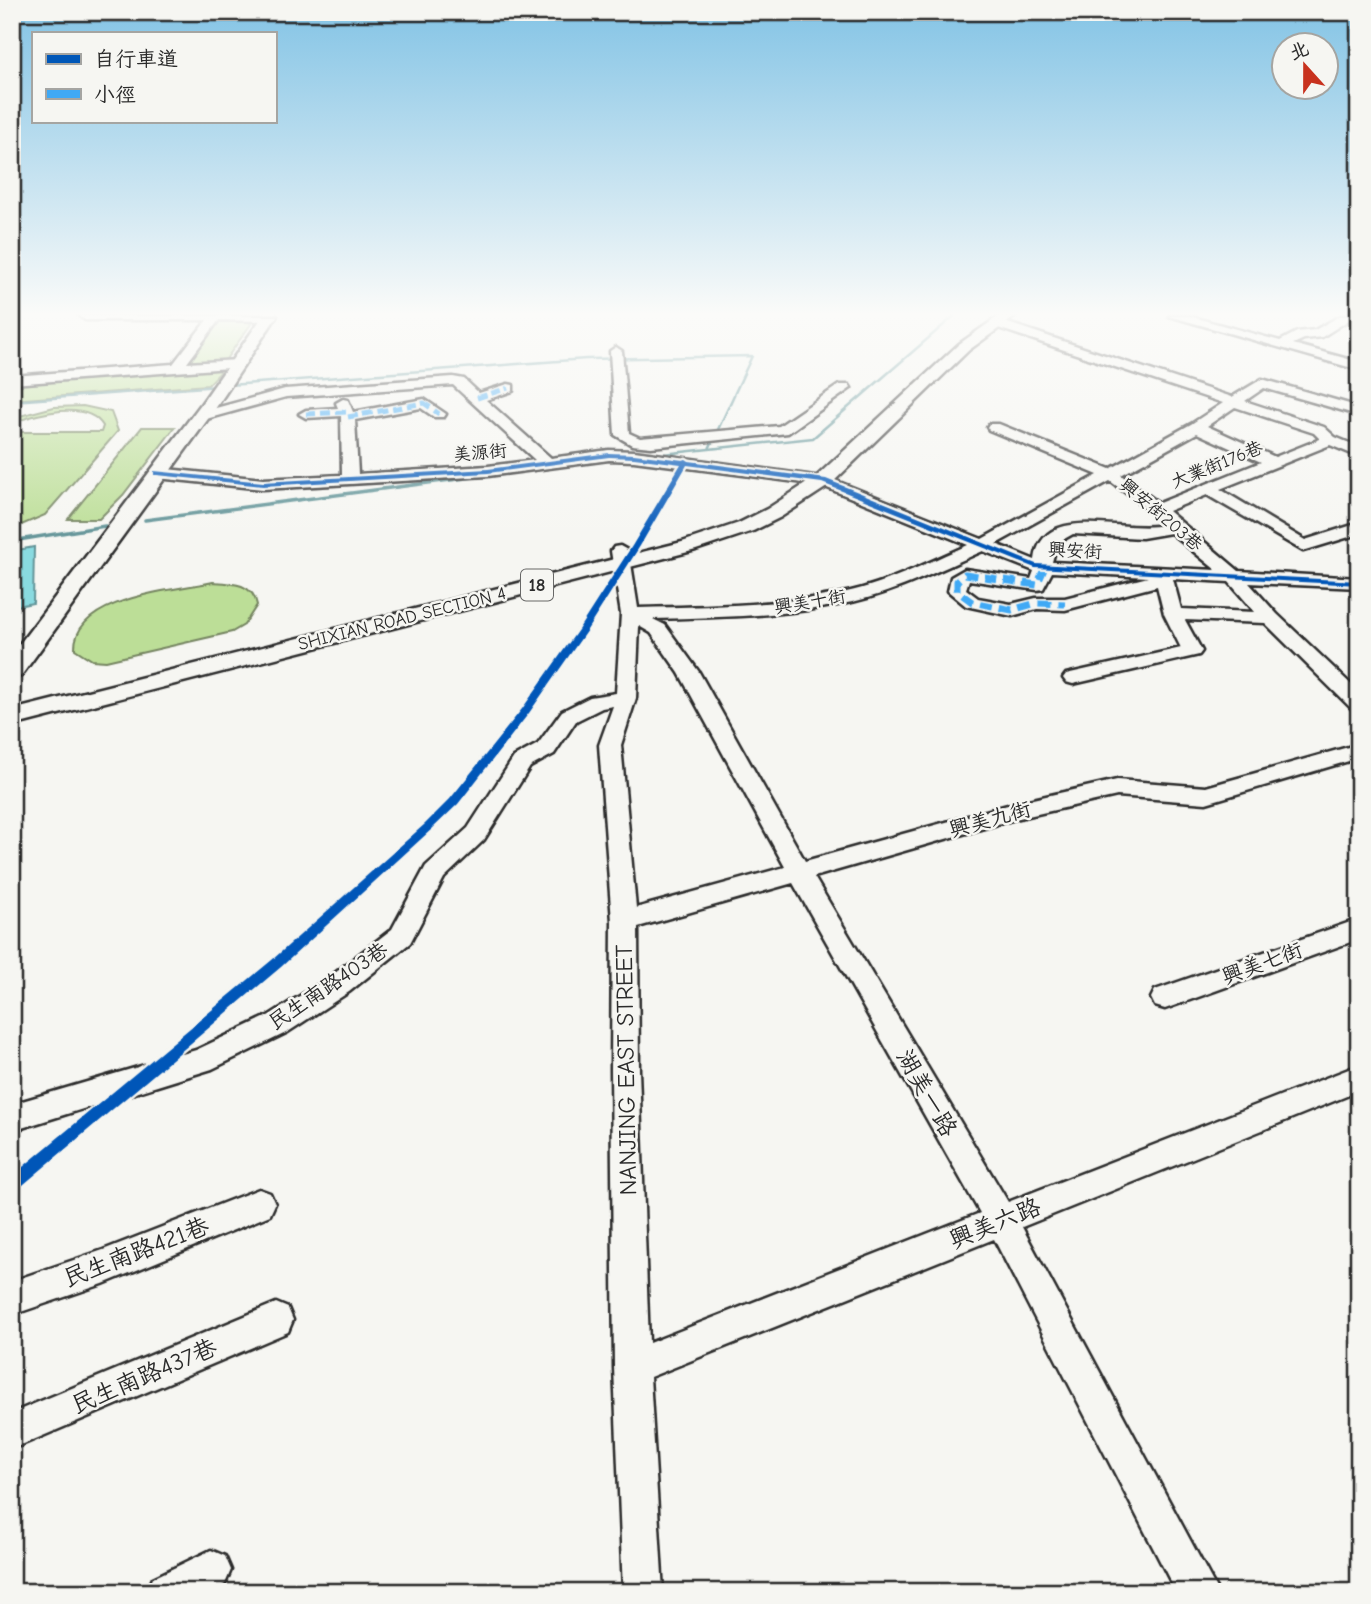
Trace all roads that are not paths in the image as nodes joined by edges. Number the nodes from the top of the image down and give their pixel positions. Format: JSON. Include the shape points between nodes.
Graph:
{"nodes":[{"id":1,"x":218,"y":391,"type":"edge"},
{"id":2,"x":308,"y":391,"type":"edge"},
{"id":3,"x":339,"y":391,"type":"edge"},
{"id":4,"x":469,"y":391,"type":"edge"},
{"id":5,"x":499,"y":391,"type":"edge"},
{"id":6,"x":619,"y":391,"type":"edge"},
{"id":7,"x":840,"y":391,"type":"edge"},
{"id":8,"x":915,"y":391,"type":"edge"},
{"id":9,"x":1203,"y":391,"type":"edge"},
{"id":10,"x":1250,"y":391,"type":"edge"},
{"id":11,"x":1294,"y":391,"type":"edge"},
{"id":12,"x":477,"y":398,"type":"junction"},
{"id":13,"x":1234,"y":402,"type":"junction"},
{"id":14,"x":1355,"y":406,"type":"edge"},
{"id":15,"x":306,"y":414,"type":"dead end"},
{"id":16,"x":439,"y":414,"type":"dead end"},
{"id":17,"x":347,"y":415,"type":"junction"},
{"id":18,"x":199,"y":417,"type":"junction"},
{"id":19,"x":1195,"y":426,"type":"junction"},
{"id":20,"x":994,"y":427,"type":"dead end"},
{"id":21,"x":1324,"y":435,"type":"junction"},
{"id":22,"x":714,"y":437,"type":"joint"},
{"id":23,"x":1359,"y":453,"type":"edge"},
{"id":24,"x":638,"y":456,"type":"joint"},
{"id":25,"x":547,"y":463,"type":"junction"},
{"id":26,"x":1276,"y":463,"type":"junction"},
{"id":27,"x":157,"y":473,"type":"junction"},
{"id":28,"x":1112,"y":475,"type":"junction"},
{"id":29,"x":350,"y":480,"type":"junction"},
{"id":30,"x":815,"y":480,"type":"junction"},
{"id":31,"x":1209,"y":490,"type":"junction"},
{"id":32,"x":1157,"y":509,"type":"junction"},
{"id":33,"x":1174,"y":527,"type":"junction"},
{"id":34,"x":1359,"y":528,"type":"edge"},
{"id":35,"x":981,"y":546,"type":"junction"},
{"id":36,"x":621,"y":557,"type":"junction"},
{"id":37,"x":1045,"y":567,"type":"junction"},
{"id":38,"x":1233,"y":575,"type":"junction"},
{"id":39,"x":1163,"y":576,"type":"junction"},
{"id":40,"x":1359,"y":583,"type":"edge"},
{"id":41,"x":630,"y":614,"type":"junction"},
{"id":42,"x":1173,"y":614,"type":"junction"},
{"id":43,"x":1270,"y":618,"type":"junction"},
{"id":44,"x":12,"y":671,"type":"edge"},
{"id":45,"x":1073,"y":678,"type":"dead end"},
{"id":46,"x":626,"y":698,"type":"junction"},
{"id":47,"x":12,"y":703,"type":"edge"},
{"id":48,"x":1359,"y":704,"type":"edge"},
{"id":49,"x":12,"y":718,"type":"edge"},
{"id":50,"x":1359,"y":751,"type":"edge"},
{"id":51,"x":800,"y":873,"type":"junction"},
{"id":52,"x":625,"y":921,"type":"junction"},
{"id":53,"x":1359,"y":929,"type":"edge"},
{"id":54,"x":1166,"y":998,"type":"dead end"},
{"id":55,"x":1359,"y":1078,"type":"edge"},
{"id":56,"x":12,"y":1118,"type":"edge"},
{"id":57,"x":259,"y":1204,"type":"dead end"},
{"id":58,"x":1001,"y":1220,"type":"junction"},
{"id":59,"x":12,"y":1298,"type":"edge"},
{"id":60,"x":275,"y":1320,"type":"dead end"},
{"id":61,"x":632,"y":1367,"type":"junction"},
{"id":62,"x":12,"y":1431,"type":"edge"},
{"id":63,"x":211,"y":1570,"type":"dead end"},
{"id":64,"x":167,"y":1592,"type":"edge"},
{"id":65,"x":643,"y":1592,"type":"edge"},
{"id":66,"x":1198,"y":1592,"type":"edge"}],
"edges":[{"from":1,"to":18,"type":"main road"},
{"from":2,"to":18,"type":"street"},
{"from":3,"to":17,"type":"street"},
{"from":4,"to":12,"type":"street"},
{"from":5,"to":12,"type":"street"},
{"from":6,"to":22,"type":"street","via":[[622,435],[636,442]]},
{"from":7,"to":22,"type":"street","via":[[783,430]]},
{"from":8,"to":30,"type":"main road","name":"SHIXIAN ROAD SECTION 4","number":"18"},
{"from":9,"to":13,"type":"street"},
{"from":10,"to":13,"type":"street","name":"興美十街"},
{"from":11,"to":14,"type":"street","name":"興美十街"},
{"from":12,"to":25,"type":"street"},
{"from":13,"to":19,"type":"street","name":"興美十街"},
{"from":13,"to":21,"type":"street"},
{"from":14,"to":21,"type":"street"},
{"from":15,"to":17,"type":"street"},
{"from":16,"to":17,"type":"street","via":[[424,403]]},
{"from":17,"to":29,"type":"street"},
{"from":18,"to":27,"type":"main road"},
{"from":19,"to":26,"type":"street"},
{"from":19,"to":28,"type":"street","name":"興美十街"},
{"from":20,"to":28,"type":"street","name":"興安街203巷"},
{"from":21,"to":23,"type":"street"},
{"from":21,"to":26,"type":"street","name":"大業街176巷"},
{"from":24,"to":25,"type":"street","name":"美源街"},
{"from":24,"to":30,"type":"street","name":"美源街"},
{"from":25,"to":29,"type":"street","name":"美源街"},
{"from":26,"to":31,"type":"street","name":"大業街176巷"},
{"from":27,"to":29,"type":"street","name":"美源街","via":[[262,484]]},
{"from":27,"to":44,"type":"main road"},
{"from":28,"to":32,"type":"street","name":"興安街203巷"},
{"from":28,"to":35,"type":"street","name":"興美十街"},
{"from":30,"to":35,"type":"street","name":"興安街"},
{"from":30,"to":36,"type":"main road","name":"SHIXIAN ROAD SECTION 4","number":"18","via":[[774,513],[746,527],[689,546]]},
{"from":31,"to":32,"type":"street","name":"大業街176巷"},
{"from":31,"to":34,"type":"street","via":[[1303,546]]},
{"from":32,"to":33,"type":"street","name":"興安街203巷"},
{"from":33,"to":37,"type":"street","via":[[1145,533],[1072,528],[1053,536],[1046,545]]},
{"from":33,"to":38,"type":"street","name":"興安街203巷"},
{"from":35,"to":37,"type":"street","name":"興安街"},
{"from":35,"to":41,"type":"street","name":"興美十街","via":[[898,582],[841,599],[757,610]]},
{"from":36,"to":41,"type":"street","name":"NANJING EAST STREET"},
{"from":36,"to":47,"type":"main road","name":"SHIXIAN ROAD SECTION 4","number":"18"},
{"from":36,"to":49,"type":"main road","name":"SHIXIAN ROAD SECTION 4","number":"18"},
{"from":37,"to":39,"type":"street","name":"興安街"},
{"from":37,"to":39,"type":"street","via":[[1037,585],[965,574],[957,581],[957,591],[972,602],[1012,610],[1036,603],[1065,604]]},
{"from":38,"to":39,"type":"street","name":"興安街"},
{"from":38,"to":40,"type":"street","name":"興安街"},
{"from":38,"to":43,"type":"street","name":"興安街203巷"},
{"from":39,"to":42,"type":"street"},
{"from":41,"to":46,"type":"street","name":"NANJING EAST STREET"},
{"from":41,"to":51,"type":"street","name":"湖美一路","via":[[658,629],[689,672]]},
{"from":42,"to":43,"type":"street"},
{"from":42,"to":45,"type":"street","via":[[1192,651]]},
{"from":43,"to":48,"type":"street","name":"興安街203巷"},
{"from":46,"to":52,"type":"street","name":"NANJING EAST STREET","via":[[610,745]]},
{"from":46,"to":56,"type":"street","name":"民生南路403巷","via":[[597,702],[569,716],[546,749],[522,762],[476,834],[435,872],[401,936],[340,984],[278,1024],[202,1060]]},
{"from":50,"to":51,"type":"street","name":"興美九街","via":[[1206,795],[1117,788],[1015,811]]},
{"from":51,"to":52,"type":"street","name":"興美九街"},
{"from":51,"to":58,"type":"street","name":"湖美一路"},
{"from":52,"to":61,"type":"street","name":"NANJING EAST STREET"},
{"from":53,"to":54,"type":"street","name":"興美七街"},
{"from":55,"to":58,"type":"street","name":"興美六路"},
{"from":57,"to":59,"type":"street","name":"民生南路421巷"},
{"from":58,"to":61,"type":"street","name":"興美六路"},
{"from":58,"to":66,"type":"street","name":"湖美一路"},
{"from":60,"to":62,"type":"street","name":"民生南路437巷"},
{"from":61,"to":65,"type":"street","name":"NANJING EAST STREET"},
{"from":63,"to":64,"type":"street"}]}
